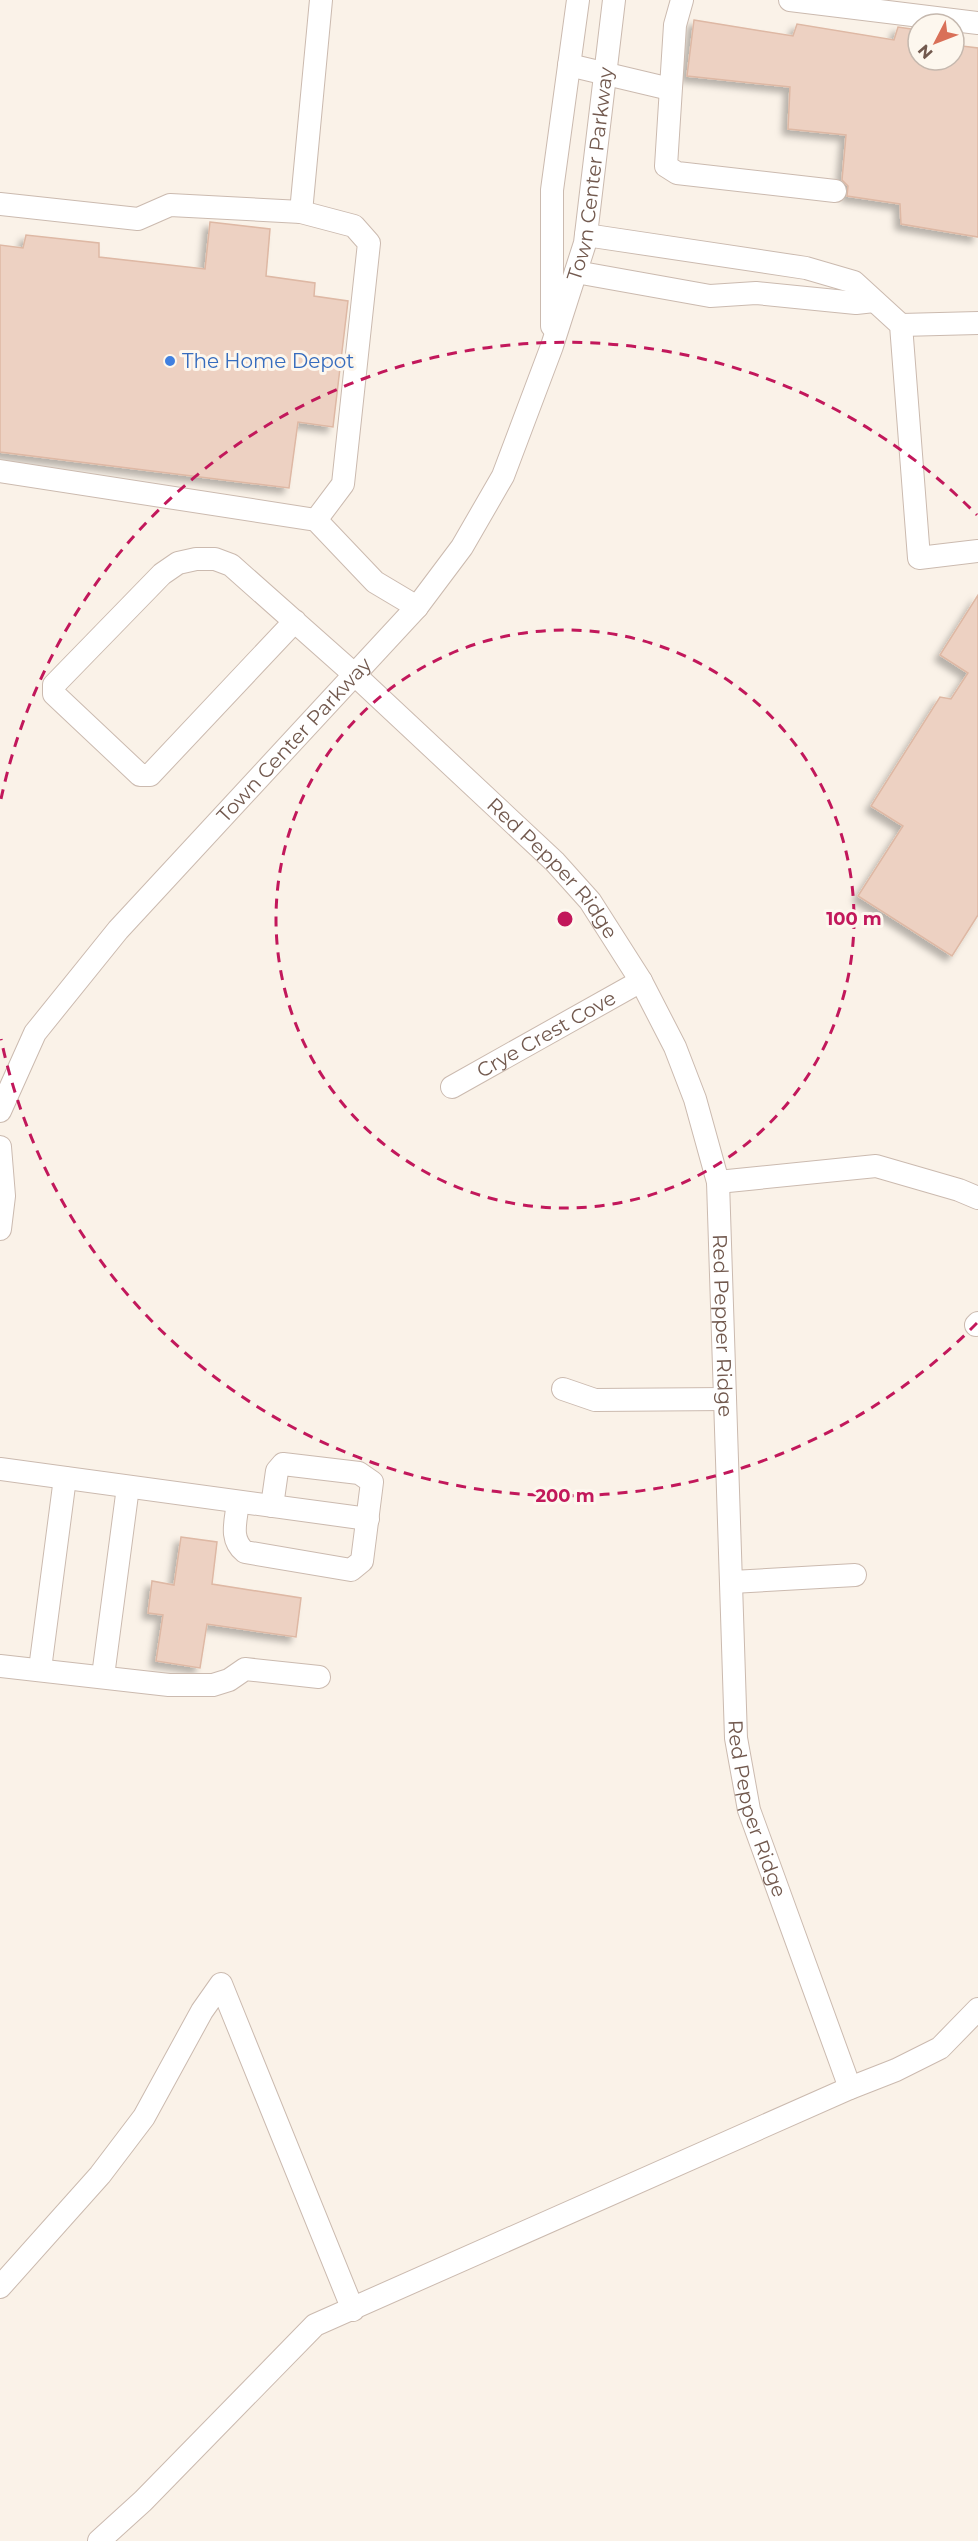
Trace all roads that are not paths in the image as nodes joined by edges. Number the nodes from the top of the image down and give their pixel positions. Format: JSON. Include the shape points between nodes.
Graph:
{"nodes":[{"id":1,"x":321,"y":0,"type":"edge"},
{"id":2,"x":578,"y":0,"type":"edge"},
{"id":3,"x":614,"y":0,"type":"edge"},
{"id":4,"x":682,"y":0,"type":"edge"},
{"id":5,"x":790,"y":0,"type":"edge"},
{"id":6,"x":821,"y":2,"type":"edge"},
{"id":7,"x":978,"y":23,"type":"edge"},
{"id":8,"x":569,"y":65,"type":"junction"},
{"id":9,"x":606,"y":72,"type":"junction"},
{"id":10,"x":670,"y":89,"type":"junction"},
{"id":11,"x":835,"y":191,"type":"dead end"},
{"id":12,"x":0,"y":204,"type":"edge"},
{"id":13,"x":301,"y":212,"type":"junction"},
{"id":14,"x":586,"y":235,"type":"junction"},
{"id":15,"x":576,"y":272,"type":"junction"},
{"id":16,"x":874,"y":301,"type":"junction"},
{"id":17,"x":978,"y":322,"type":"edge"},
{"id":18,"x":901,"y":325,"type":"junction"},
{"id":19,"x":552,"y":346,"type":"junction"},
{"id":20,"x":0,"y":471,"type":"edge"},
{"id":21,"x":316,"y":520,"type":"junction"},
{"id":22,"x":978,"y":551,"type":"edge"},
{"id":23,"x":417,"y":607,"type":"junction"},
{"id":24,"x":295,"y":621,"type":"junction"},
{"id":25,"x":355,"y":675,"type":"junction"},
{"id":26,"x":641,"y":981,"type":"junction"},
{"id":27,"x":452,"y":1087,"type":"dead end"},
{"id":28,"x":0,"y":1111,"type":"edge"},
{"id":29,"x":0,"y":1149,"type":"edge"},
{"id":30,"x":718,"y":1182,"type":"junction"},
{"id":31,"x":978,"y":1198,"type":"edge"},
{"id":32,"x":0,"y":1229,"type":"edge"},
{"id":33,"x":563,"y":1389,"type":"dead end"},
{"id":34,"x":725,"y":1399,"type":"junction"},
{"id":35,"x":0,"y":1469,"type":"edge"},
{"id":36,"x":65,"y":1478,"type":"junction"},
{"id":37,"x":128,"y":1487,"type":"junction"},
{"id":38,"x":238,"y":1502,"type":"junction"},
{"id":39,"x":272,"y":1506,"type":"junction"},
{"id":40,"x":368,"y":1520,"type":"junction"},
{"id":41,"x":855,"y":1575,"type":"dead end"},
{"id":42,"x":732,"y":1582,"type":"junction"},
{"id":43,"x":0,"y":1666,"type":"edge"},
{"id":44,"x":40,"y":1669,"type":"junction"},
{"id":45,"x":103,"y":1676,"type":"junction"},
{"id":46,"x":319,"y":1677,"type":"dead end"},
{"id":47,"x":978,"y":2009,"type":"edge"},
{"id":48,"x":850,"y":2088,"type":"junction"},
{"id":49,"x":0,"y":2287,"type":"edge"},
{"id":50,"x":353,"y":2310,"type":"junction"},
{"id":51,"x":99,"y":2541,"type":"edge"}],
"edges":[{"from":1,"to":13,"type":"street"},
{"from":2,"to":8,"type":"street","name":"Town Center Parkway"},
{"from":3,"to":9,"type":"street","name":"Town Center Parkway"},
{"from":4,"to":10,"type":"street","via":[[675,25]]},
{"from":5,"to":6,"type":"street"},
{"from":6,"to":7,"type":"street"},
{"from":8,"to":9,"type":"street"},
{"from":8,"to":19,"type":"street","name":"Town Center Parkway","via":[[552,190]]},
{"from":9,"to":10,"type":"street"},
{"from":9,"to":14,"type":"street","name":"Town Center Parkway"},
{"from":10,"to":11,"type":"street","via":[[666,166],[677,173]]},
{"from":12,"to":13,"type":"street","via":[[138,219],[170,205]]},
{"from":13,"to":21,"type":"street","via":[[354,226],[369,243],[344,484]]},
{"from":14,"to":15,"type":"street","name":"Town Center Parkway"},
{"from":14,"to":16,"type":"street","via":[[806,268],[854,282]]},
{"from":15,"to":16,"type":"street","via":[[710,296],[756,293],[856,303]]},
{"from":15,"to":19,"type":"street","name":"Town Center Parkway"},
{"from":16,"to":18,"type":"street"},
{"from":17,"to":18,"type":"street"},
{"from":18,"to":22,"type":"street","via":[[919,558]]},
{"from":19,"to":23,"type":"street","name":"Town Center Parkway","via":[[503,476],[462,547]]},
{"from":20,"to":21,"type":"street"},
{"from":21,"to":23,"type":"street","via":[[375,582]]},
{"from":23,"to":25,"type":"street","name":"Town Center Parkway"},
{"from":24,"to":24,"type":"street","name":"Red Pepper Ridge","via":[[231,565],[215,559],[178,563],[162,574],[54,685],[54,694],[140,775],[150,776]]},
{"from":24,"to":25,"type":"street","name":"Red Pepper Ridge"},
{"from":25,"to":26,"type":"street","name":"Red Pepper Ridge","via":[[555,862],[590,901]]},
{"from":25,"to":28,"type":"street","name":"Town Center Parkway","via":[[118,930],[35,1033]]},
{"from":26,"to":27,"type":"street","name":"Crye Crest Cove"},
{"from":26,"to":30,"type":"street","name":"Red Pepper Ridge","via":[[675,1047],[695,1099]]},
{"from":29,"to":32,"type":"street","via":[[4,1196]]},
{"from":30,"to":31,"type":"street","via":[[876,1166]]},
{"from":30,"to":34,"type":"street","name":"Red Pepper Ridge"},
{"from":33,"to":34,"type":"street","via":[[595,1400]]},
{"from":34,"to":42,"type":"street","name":"Red Pepper Ridge"},
{"from":35,"to":36,"type":"street"},
{"from":36,"to":37,"type":"street"},
{"from":36,"to":44,"type":"street"},
{"from":37,"to":38,"type":"street"},
{"from":37,"to":45,"type":"street"},
{"from":38,"to":39,"type":"street"},
{"from":38,"to":40,"type":"street","via":[[234,1537],[245,1552],[342,1569],[351,1570],[362,1561]]},
{"from":39,"to":40,"type":"street"},
{"from":39,"to":40,"type":"street","via":[[277,1471],[283,1464],[359,1473],[372,1482]]},
{"from":41,"to":42,"type":"street"},
{"from":42,"to":48,"type":"street","name":"Red Pepper Ridge","via":[[736,1738],[749,1810]]},
{"from":43,"to":44,"type":"street"},
{"from":44,"to":45,"type":"street"},
{"from":45,"to":46,"type":"street","via":[[213,1685],[245,1669]]},
{"from":47,"to":48,"type":"street","via":[[940,2048]]},
{"from":48,"to":50,"type":"street"},
{"from":49,"to":50,"type":"street","via":[[100,2175],[144,2117],[221,1984]]},
{"from":50,"to":51,"type":"street","via":[[315,2325]]}]}
